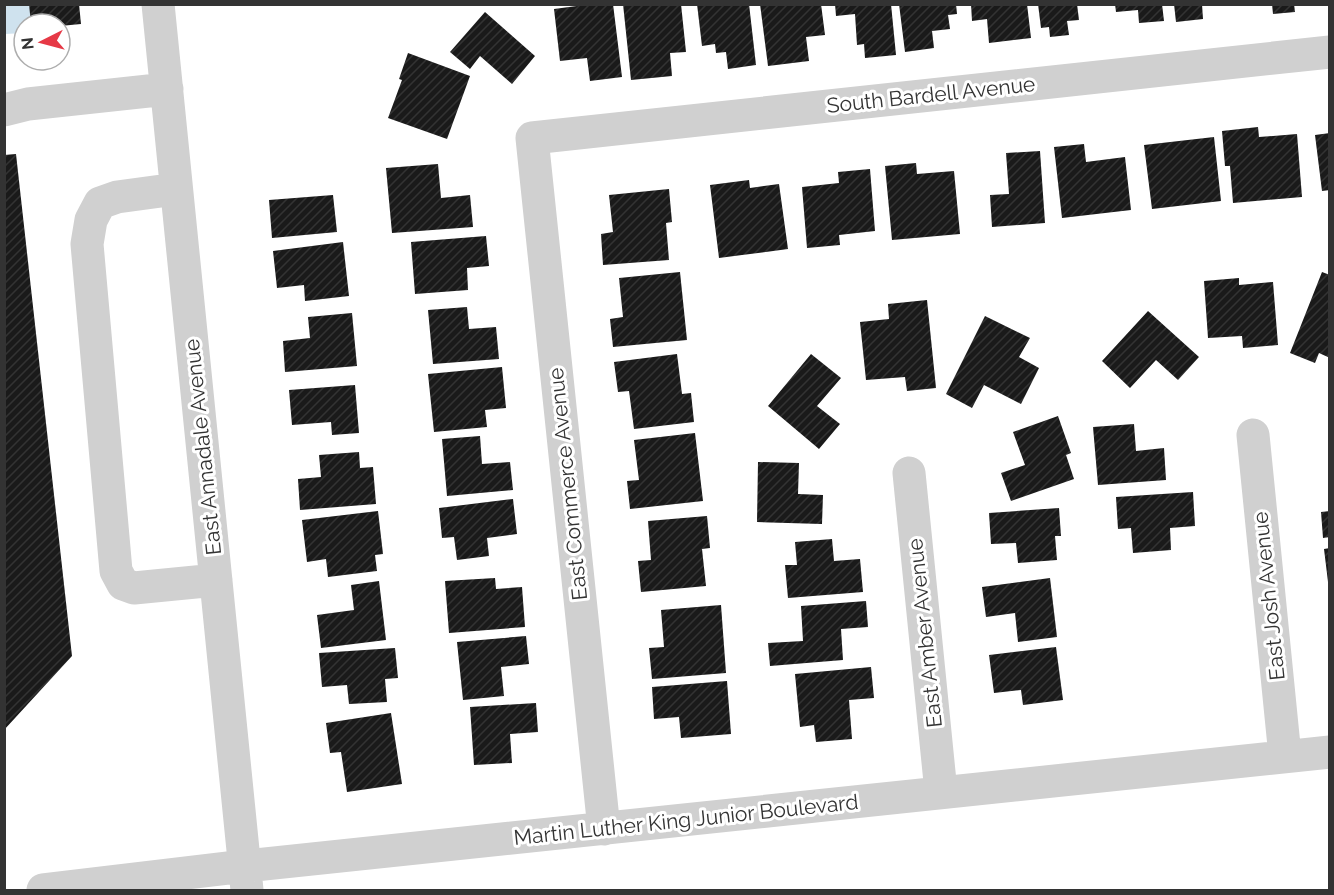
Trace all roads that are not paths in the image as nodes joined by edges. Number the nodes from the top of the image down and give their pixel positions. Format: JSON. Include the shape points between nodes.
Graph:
{"nodes":[{"id":1,"x":158,"y":4,"type":"edge"},
{"id":2,"x":1329,"y":52,"type":"edge"},
{"id":3,"x":167,"y":89,"type":"junction"},
{"id":4,"x":4,"y":110,"type":"edge"},
{"id":5,"x":532,"y":138,"type":"joint"},
{"id":6,"x":176,"y":189,"type":"junction"},
{"id":7,"x":1253,"y":435,"type":"dead end"},
{"id":8,"x":909,"y":473,"type":"dead end"},
{"id":9,"x":216,"y":580,"type":"junction"},
{"id":10,"x":1329,"y":752,"type":"edge"},
{"id":11,"x":1285,"y":756,"type":"junction"},
{"id":12,"x":941,"y":792,"type":"junction"},
{"id":13,"x":604,"y":829,"type":"junction"},
{"id":14,"x":246,"y":878,"type":"edge"},
{"id":15,"x":43,"y":891,"type":"edge"}],
"edges":[{"from":1,"to":3,"type":"street","name":"East Annadale Avenue"},
{"from":2,"to":5,"type":"street","name":"South Bardell Avenue"},
{"from":3,"to":4,"type":"street"},
{"from":3,"to":6,"type":"street","name":"East Annadale Avenue"},
{"from":5,"to":13,"type":"street","name":"East Commerce Avenue"},
{"from":6,"to":9,"type":"street","name":"East Annadale Avenue"},
{"from":6,"to":9,"type":"street","via":[[100,203],[91,220],[87,244],[116,571],[123,584],[134,588]]},
{"from":7,"to":11,"type":"street","name":"East Josh Avenue"},
{"from":8,"to":12,"type":"street","name":"East Amber Avenue"},
{"from":9,"to":14,"type":"street","name":"East Annadale Avenue"},
{"from":10,"to":11,"type":"street","name":"Martin Luther King Junior Boulevard"},
{"from":11,"to":12,"type":"street","name":"Martin Luther King Junior Boulevard"},
{"from":12,"to":13,"type":"street","name":"Martin Luther King Junior Boulevard"},
{"from":13,"to":14,"type":"street","name":"Martin Luther King Junior Boulevard"},
{"from":14,"to":15,"type":"street","name":"Martin Luther King Junior Boulevard"}]}
